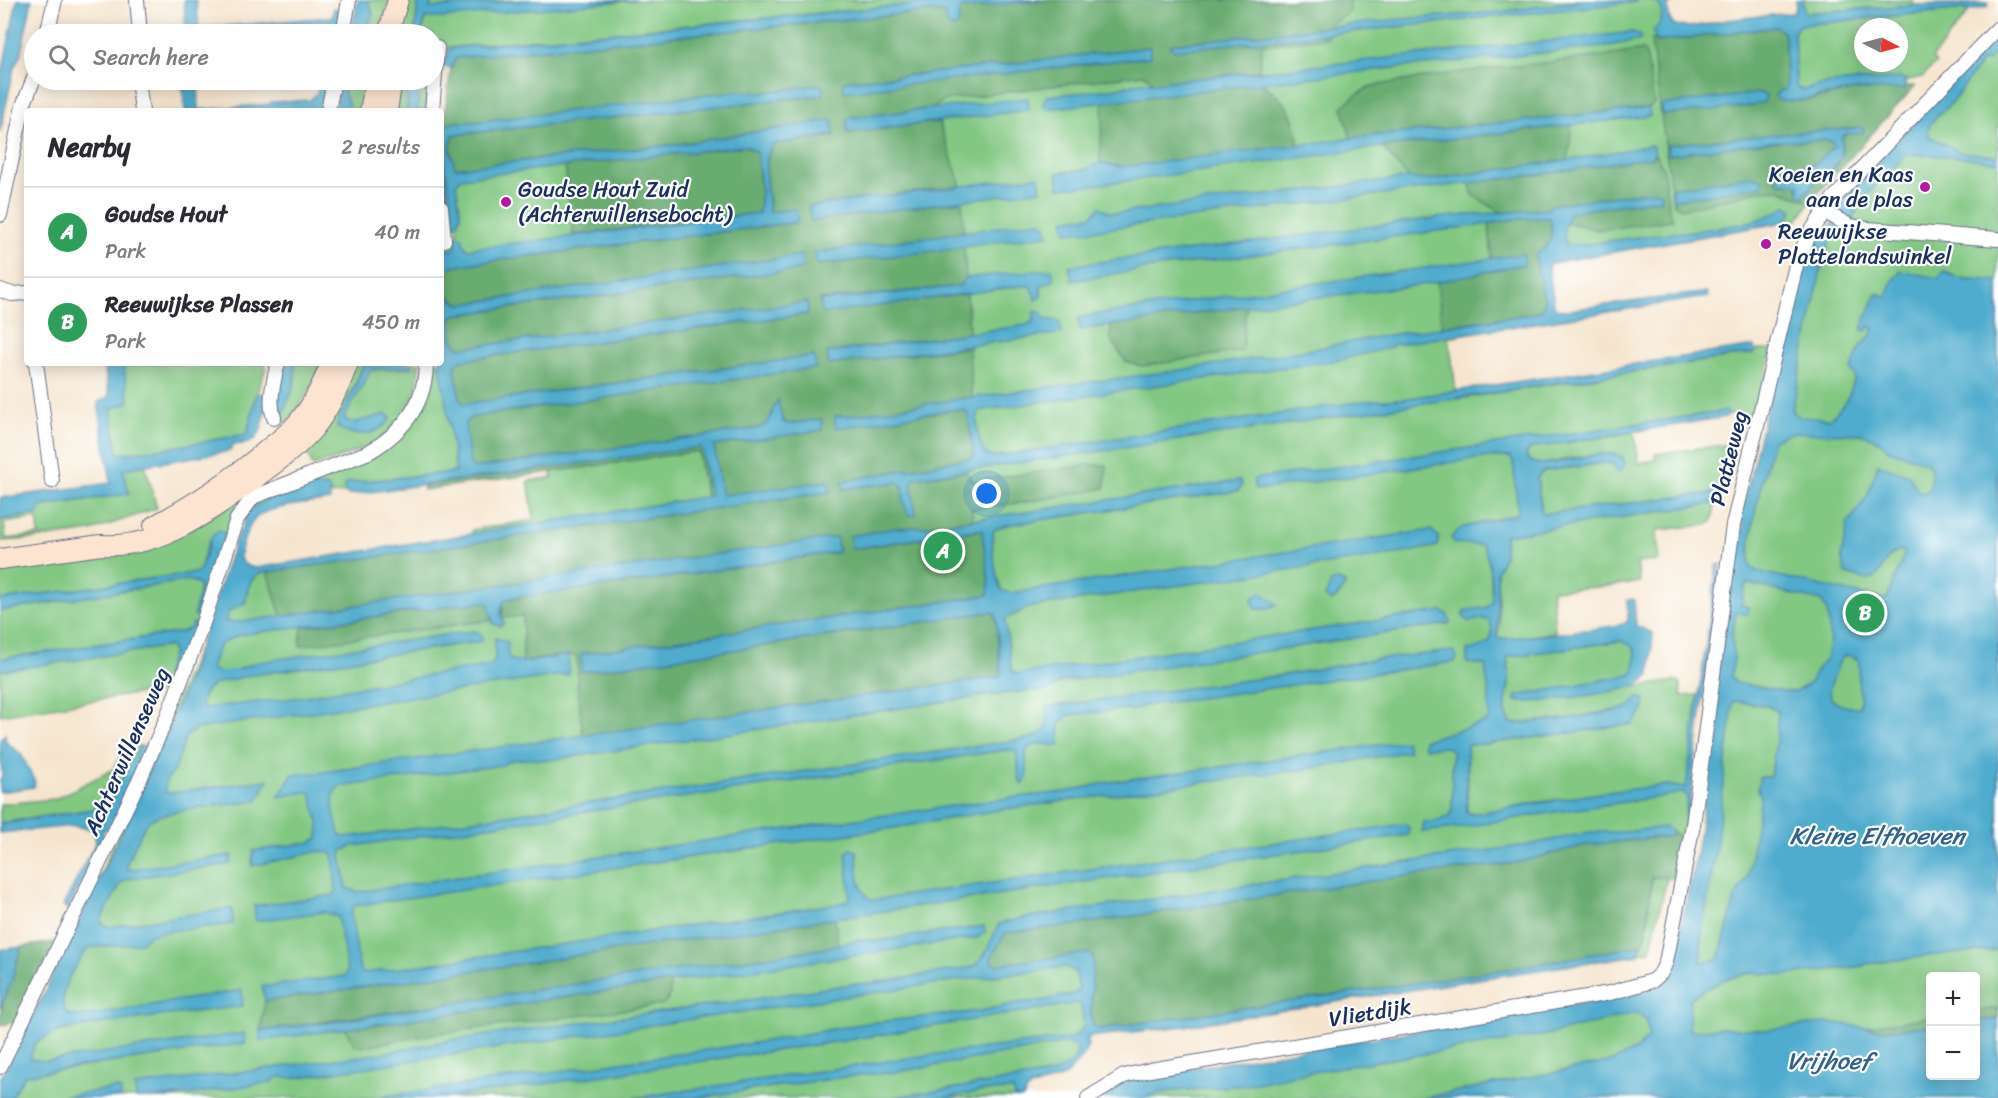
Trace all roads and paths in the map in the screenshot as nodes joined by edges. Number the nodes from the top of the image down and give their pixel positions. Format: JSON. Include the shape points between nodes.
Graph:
{"nodes":[{"id":1,"x":55,"y":0,"type":"edge"},
{"id":2,"x":137,"y":0,"type":"edge"},
{"id":3,"x":350,"y":0,"type":"edge"},
{"id":4,"x":400,"y":0,"type":"edge"},
{"id":5,"x":49,"y":24,"type":"edge"},
{"id":6,"x":139,"y":24,"type":"edge"},
{"id":7,"x":345,"y":24,"type":"edge"},
{"id":8,"x":392,"y":24,"type":"edge"},
{"id":9,"x":399,"y":24,"type":"edge"},
{"id":10,"x":1998,"y":28,"type":"edge"},
{"id":11,"x":29,"y":90,"type":"edge"},
{"id":12,"x":139,"y":90,"type":"edge"},
{"id":13,"x":332,"y":90,"type":"edge"},
{"id":14,"x":374,"y":90,"type":"edge"},
{"id":15,"x":390,"y":90,"type":"edge"},
{"id":16,"x":434,"y":90,"type":"edge"},
{"id":17,"x":142,"y":108,"type":"edge"},
{"id":18,"x":329,"y":108,"type":"edge"},
{"id":19,"x":371,"y":108,"type":"edge"},
{"id":20,"x":387,"y":108,"type":"edge"},
{"id":21,"x":432,"y":108,"type":"edge"},
{"id":22,"x":0,"y":215,"type":"edge"},
{"id":23,"x":1834,"y":217,"type":"junction"},
{"id":24,"x":1998,"y":239,"type":"edge"},
{"id":25,"x":0,"y":290,"type":"edge"},
{"id":26,"x":24,"y":294,"type":"edge"},
{"id":27,"x":36,"y":366,"type":"edge"},
{"id":28,"x":277,"y":366,"type":"edge"},
{"id":29,"x":330,"y":366,"type":"edge"},
{"id":30,"x":347,"y":366,"type":"edge"},
{"id":31,"x":426,"y":366,"type":"edge"},
{"id":32,"x":274,"y":418,"type":"dead end"},
{"id":33,"x":52,"y":481,"type":"dead end"},
{"id":34,"x":101,"y":546,"type":"junction"},
{"id":35,"x":0,"y":559,"type":"edge"},
{"id":36,"x":1661,"y":973,"type":"joint"},
{"id":37,"x":0,"y":1067,"type":"edge"},
{"id":38,"x":1088,"y":1098,"type":"edge"}],
"edges":[{"from":1,"to":5,"type":"street"},
{"from":2,"to":6,"type":"street"},
{"from":3,"to":7,"type":"street"},
{"from":4,"to":8,"type":"main road"},
{"from":4,"to":9,"type":"main road"},
{"from":10,"to":23,"type":"street","name":"Platteweg","via":[[1833,198]]},
{"from":11,"to":22,"type":"street"},
{"from":12,"to":17,"type":"street"},
{"from":13,"to":18,"type":"street"},
{"from":14,"to":19,"type":"main road"},
{"from":15,"to":20,"type":"main road"},
{"from":16,"to":21,"type":"street"},
{"from":23,"to":24,"type":"street","via":[[1868,230]]},
{"from":23,"to":36,"type":"street","name":"Platteweg","via":[[1811,232],[1798,257],[1733,525],[1693,825]]},
{"from":25,"to":26,"type":"street"},
{"from":27,"to":33,"type":"street"},
{"from":28,"to":32,"type":"street","via":[[272,396]]},
{"from":29,"to":34,"type":"main road","via":[[303,417],[250,464],[187,508],[152,527]]},
{"from":30,"to":34,"type":"main road","via":[[328,409],[298,446],[220,504],[174,531],[142,541]]},
{"from":31,"to":37,"type":"street","name":"Achterwillenseweg","via":[[424,388],[415,408],[387,441],[369,452],[254,497],[237,519],[167,717]]},
{"from":34,"to":35,"type":"main road"},
{"from":36,"to":38,"type":"street","name":"Vlietdijk","via":[[1643,985],[1610,993],[1159,1068],[1124,1076]]}]}
